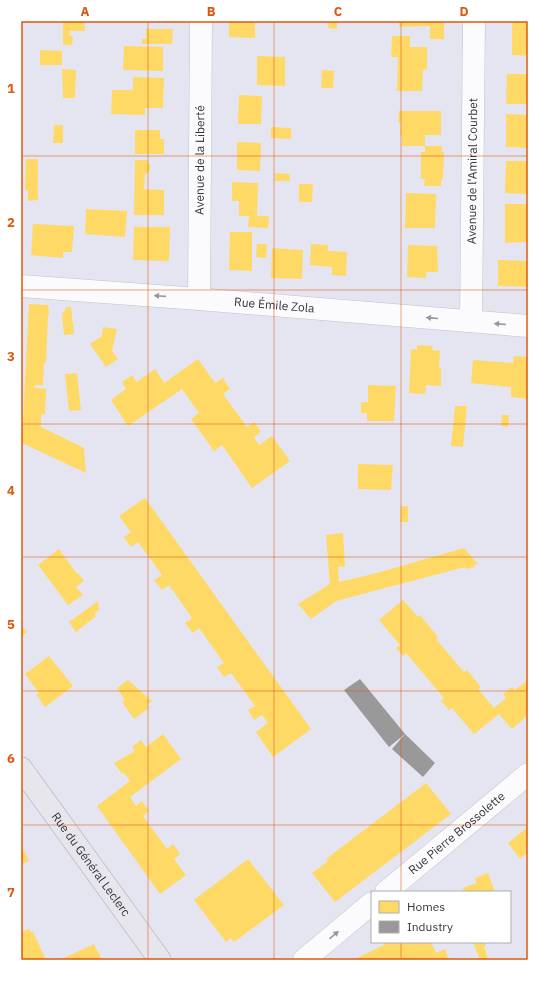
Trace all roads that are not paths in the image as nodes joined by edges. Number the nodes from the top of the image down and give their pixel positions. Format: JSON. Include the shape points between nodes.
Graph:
{"nodes":[{"id":1,"x":201,"y":21,"type":"edge"},
{"id":2,"x":474,"y":21,"type":"edge"},
{"id":3,"x":21,"y":286,"type":"edge"},
{"id":4,"x":198,"y":299,"type":"junction"},
{"id":5,"x":471,"y":321,"type":"junction"},
{"id":6,"x":528,"y":326,"type":"edge"},
{"id":7,"x":22,"y":772,"type":"edge"},
{"id":8,"x":528,"y":774,"type":"edge"},
{"id":9,"x":387,"y":891,"type":"edge"},
{"id":10,"x":371,"y":905,"type":"edge"},
{"id":11,"x":160,"y":960,"type":"edge"},
{"id":12,"x":304,"y":960,"type":"edge"}],
"edges":[{"from":1,"to":4,"type":"street","name":"Avenue de la Liberté"},
{"from":2,"to":5,"type":"street","name":"Avenue de l'Amiral Courbet"},
{"from":4,"to":3,"type":"street","name":"Rue Émile Zola","one_way":true},
{"from":5,"to":4,"type":"street","name":"Rue Émile Zola","one_way":true},
{"from":6,"to":5,"type":"street","name":"Rue Émile Zola","one_way":true},
{"from":7,"to":11,"type":"main road","name":"Rue du Général Leclerc"},
{"from":8,"to":9,"type":"street","name":"Rue Pierre Brossolette"},
{"from":12,"to":10,"type":"street","one_way":true}]}
